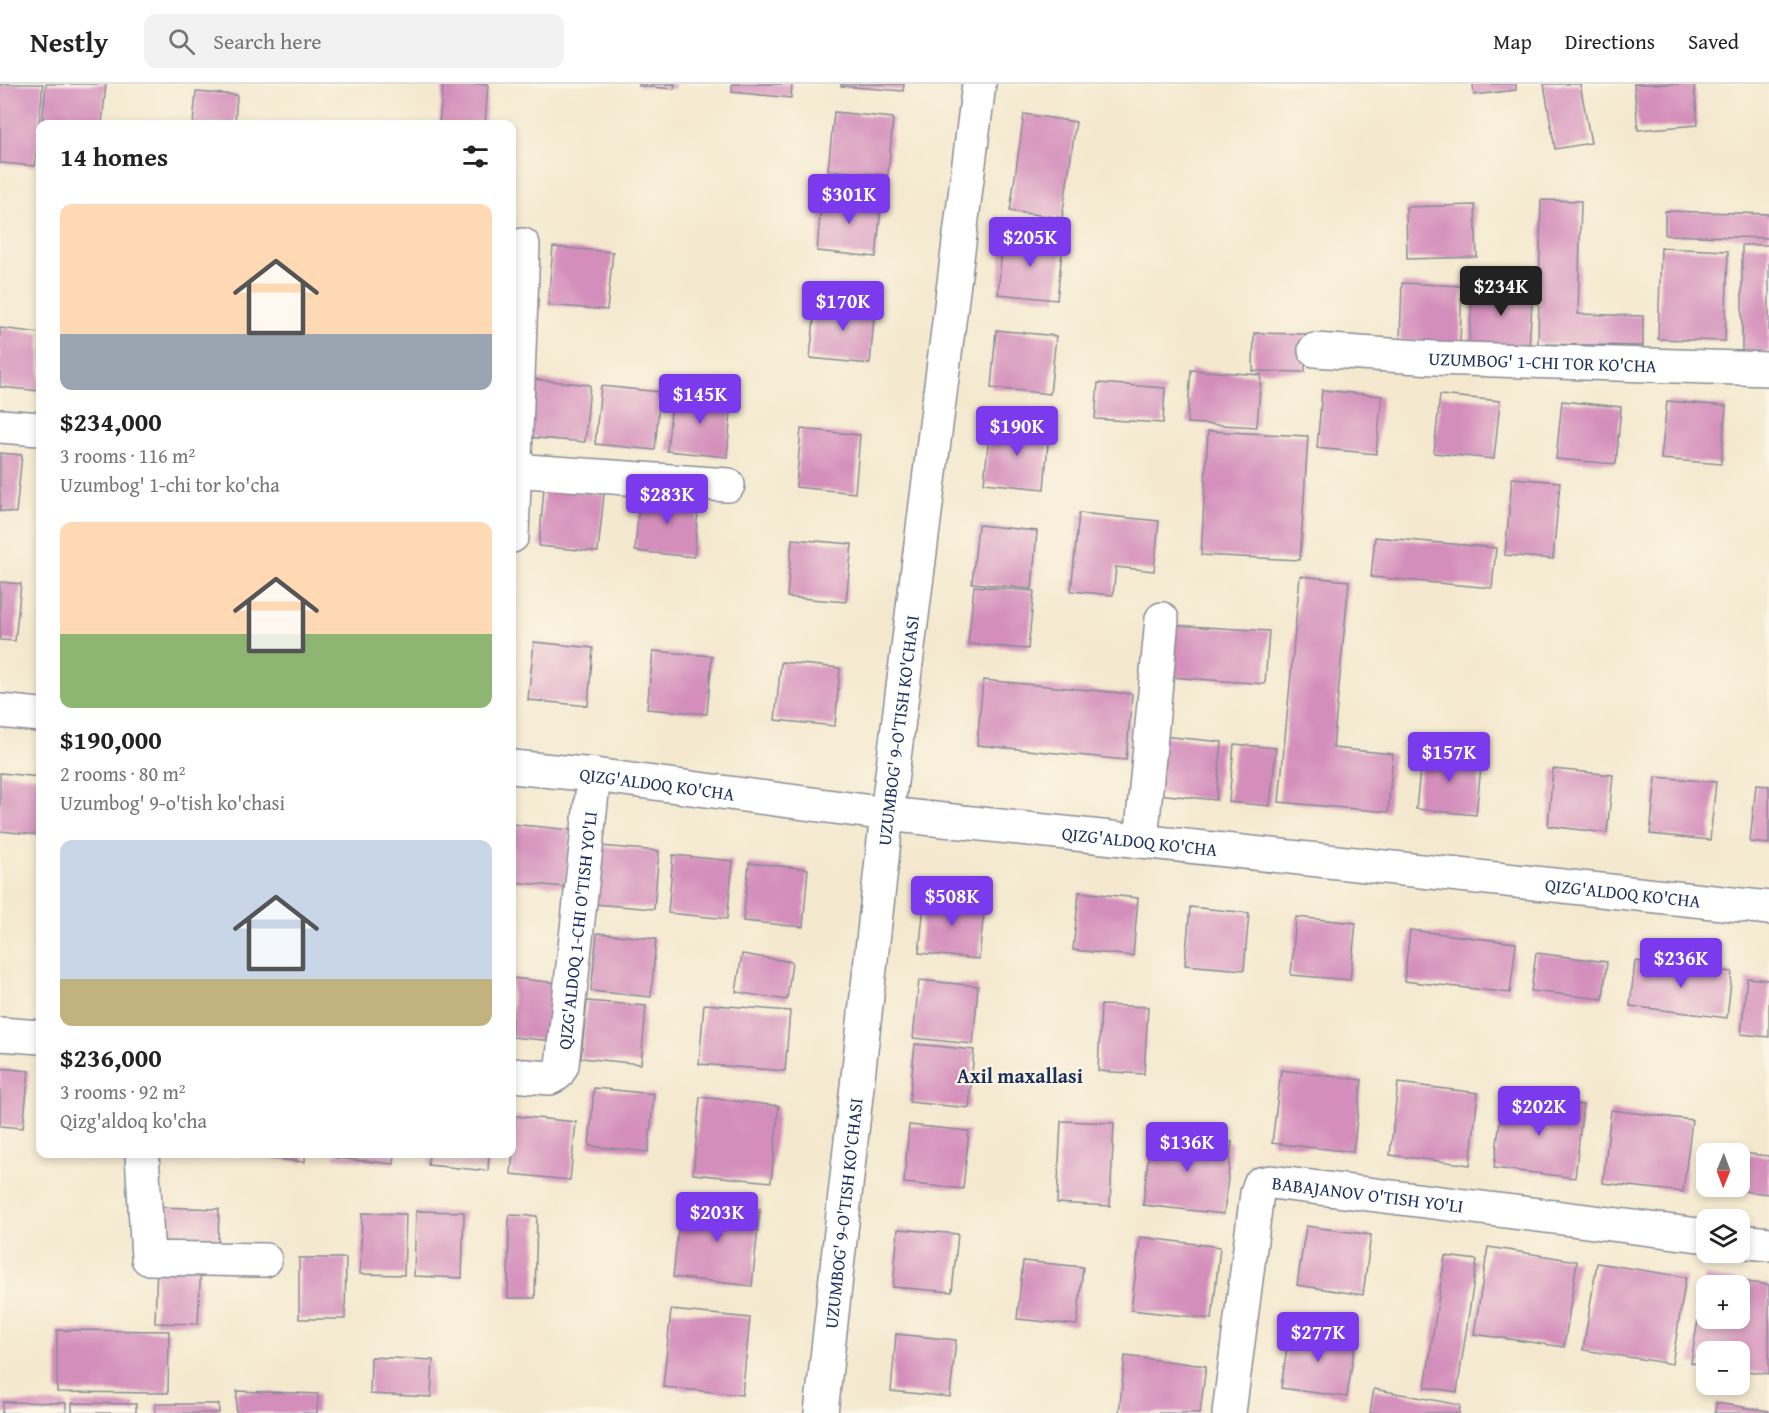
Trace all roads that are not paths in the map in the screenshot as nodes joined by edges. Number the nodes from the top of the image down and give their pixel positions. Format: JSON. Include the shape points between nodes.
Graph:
{"nodes":[{"id":1,"x":979,"y":84,"type":"edge"},
{"id":2,"x":523,"y":245,"type":"dead end"},
{"id":3,"x":1315,"y":350,"type":"dead end"},
{"id":4,"x":1769,"y":369,"type":"edge"},
{"id":5,"x":516,"y":388,"type":"edge"},
{"id":6,"x":0,"y":426,"type":"edge"},
{"id":7,"x":36,"y":429,"type":"edge"},
{"id":8,"x":516,"y":470,"type":"edge"},
{"id":9,"x":728,"y":485,"type":"dead end"},
{"id":10,"x":1161,"y":619,"type":"dead end"},
{"id":11,"x":0,"y":711,"type":"edge"},
{"id":12,"x":36,"y":715,"type":"edge"},
{"id":13,"x":516,"y":766,"type":"edge"},
{"id":14,"x":594,"y":776,"type":"junction"},
{"id":15,"x":887,"y":814,"type":"junction"},
{"id":16,"x":1141,"y":841,"type":"junction"},
{"id":17,"x":1769,"y":908,"type":"edge"},
{"id":18,"x":0,"y":1034,"type":"edge"},
{"id":19,"x":36,"y":1037,"type":"edge"},
{"id":20,"x":516,"y":1075,"type":"edge"},
{"id":21,"x":142,"y":1158,"type":"edge"},
{"id":22,"x":1696,"y":1235,"type":"edge"},
{"id":23,"x":1750,"y":1241,"type":"edge"},
{"id":24,"x":1769,"y":1244,"type":"edge"},
{"id":25,"x":265,"y":1260,"type":"dead end"},
{"id":26,"x":821,"y":1413,"type":"edge"},
{"id":27,"x":1229,"y":1413,"type":"edge"}],
"edges":[{"from":1,"to":15,"type":"street","name":"UZUMBOG' 9-O'TISH KO'CHASI"},
{"from":2,"to":5,"type":"street"},
{"from":3,"to":4,"type":"street","name":"UZUMBOG' 1-CHI TOR KO'CHA","via":[[1434,358]]},
{"from":6,"to":7,"type":"street"},
{"from":8,"to":9,"type":"street"},
{"from":10,"to":16,"type":"street"},
{"from":11,"to":12,"type":"street"},
{"from":13,"to":14,"type":"street","name":"QIZG'ALDOQ KO'CHA"},
{"from":14,"to":15,"type":"street","name":"QIZG'ALDOQ KO'CHA"},
{"from":14,"to":20,"type":"street","name":"QIZG'ALDOQ 1-CHI O'TISH YO'LI","via":[[561,1065],[550,1078]]},
{"from":15,"to":16,"type":"street","name":"QIZG'ALDOQ KO'CHA"},
{"from":15,"to":26,"type":"street","name":"UZUMBOG' 9-O'TISH KO'CHASI"},
{"from":16,"to":17,"type":"street","name":"QIZG'ALDOQ KO'CHA"},
{"from":18,"to":19,"type":"street"},
{"from":21,"to":25,"type":"street","via":[[148,1258]]},
{"from":22,"to":27,"type":"street","name":"BABAJANOV O'TISH YO'LI","via":[[1271,1182],[1260,1184]]},
{"from":23,"to":24,"type":"street"}]}
